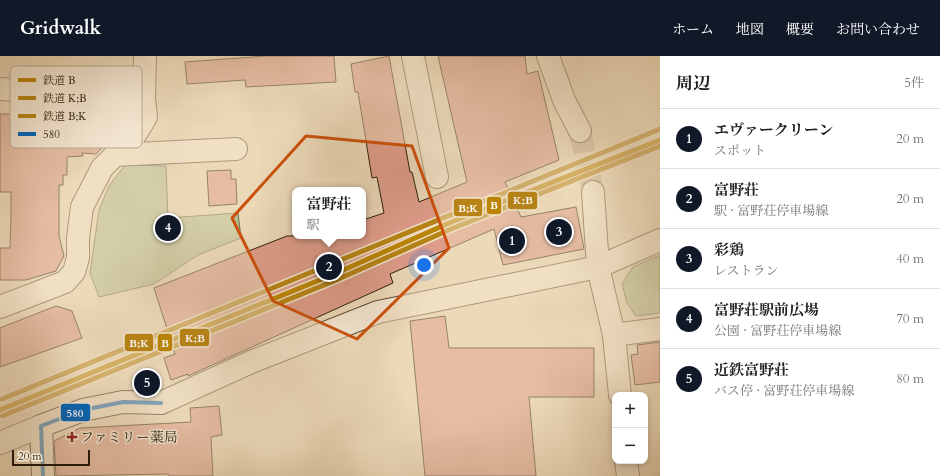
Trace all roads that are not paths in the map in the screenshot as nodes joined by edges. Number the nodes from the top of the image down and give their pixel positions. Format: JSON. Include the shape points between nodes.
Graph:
{"nodes":[{"id":1,"x":145,"y":56,"type":"edge"},
{"id":2,"x":413,"y":56,"type":"edge"},
{"id":3,"x":548,"y":56,"type":"edge"},
{"id":4,"x":0,"y":89,"type":"edge"},
{"id":5,"x":10,"y":90,"type":"edge"},
{"id":6,"x":144,"y":98,"type":"joint"},
{"id":7,"x":142,"y":124,"type":"edge"},
{"id":8,"x":580,"y":131,"type":"tunnel mouth"},
{"id":9,"x":122,"y":148,"type":"edge"},
{"id":10,"x":236,"y":149,"type":"dead end"},
{"id":11,"x":115,"y":155,"type":"junction"},
{"id":12,"x":437,"y":177,"type":"dead end"},
{"id":13,"x":592,"y":192,"type":"tunnel mouth"},
{"id":14,"x":660,"y":240,"type":"edge"},
{"id":15,"x":598,"y":267,"type":"junction"},
{"id":16,"x":0,"y":307,"type":"edge"},
{"id":17,"x":660,"y":329,"type":"edge"},
{"id":18,"x":614,"y":336,"type":"junction"},
{"id":19,"x":620,"y":392,"type":"edge"},
{"id":20,"x":41,"y":426,"type":"junction"},
{"id":21,"x":0,"y":443,"type":"edge"},
{"id":22,"x":626,"y":464,"type":"edge"},
{"id":23,"x":43,"y":476,"type":"edge"},
{"id":24,"x":628,"y":476,"type":"edge"}],
"edges":[{"from":1,"to":6,"type":"street"},
{"from":2,"to":12,"type":"street"},
{"from":3,"to":8,"type":"street","via":[[564,100]]},
{"from":4,"to":5,"type":"street"},
{"from":6,"to":7,"type":"street","via":[[146,117]]},
{"from":9,"to":11,"type":"street"},
{"from":10,"to":11,"type":"street"},
{"from":11,"to":16,"type":"street","via":[[102,168],[82,207],[78,258],[74,272],[65,282]]},
{"from":13,"to":15,"type":"street"},
{"from":14,"to":15,"type":"street"},
{"from":15,"to":18,"type":"street"},
{"from":15,"to":20,"type":"street","via":[[378,312],[251,362],[161,403],[123,402],[83,410]]},
{"from":17,"to":18,"type":"street"},
{"from":18,"to":19,"type":"street"},
{"from":20,"to":21,"type":"street"},
{"from":20,"to":23,"type":"street"},
{"from":22,"to":24,"type":"street"}]}
